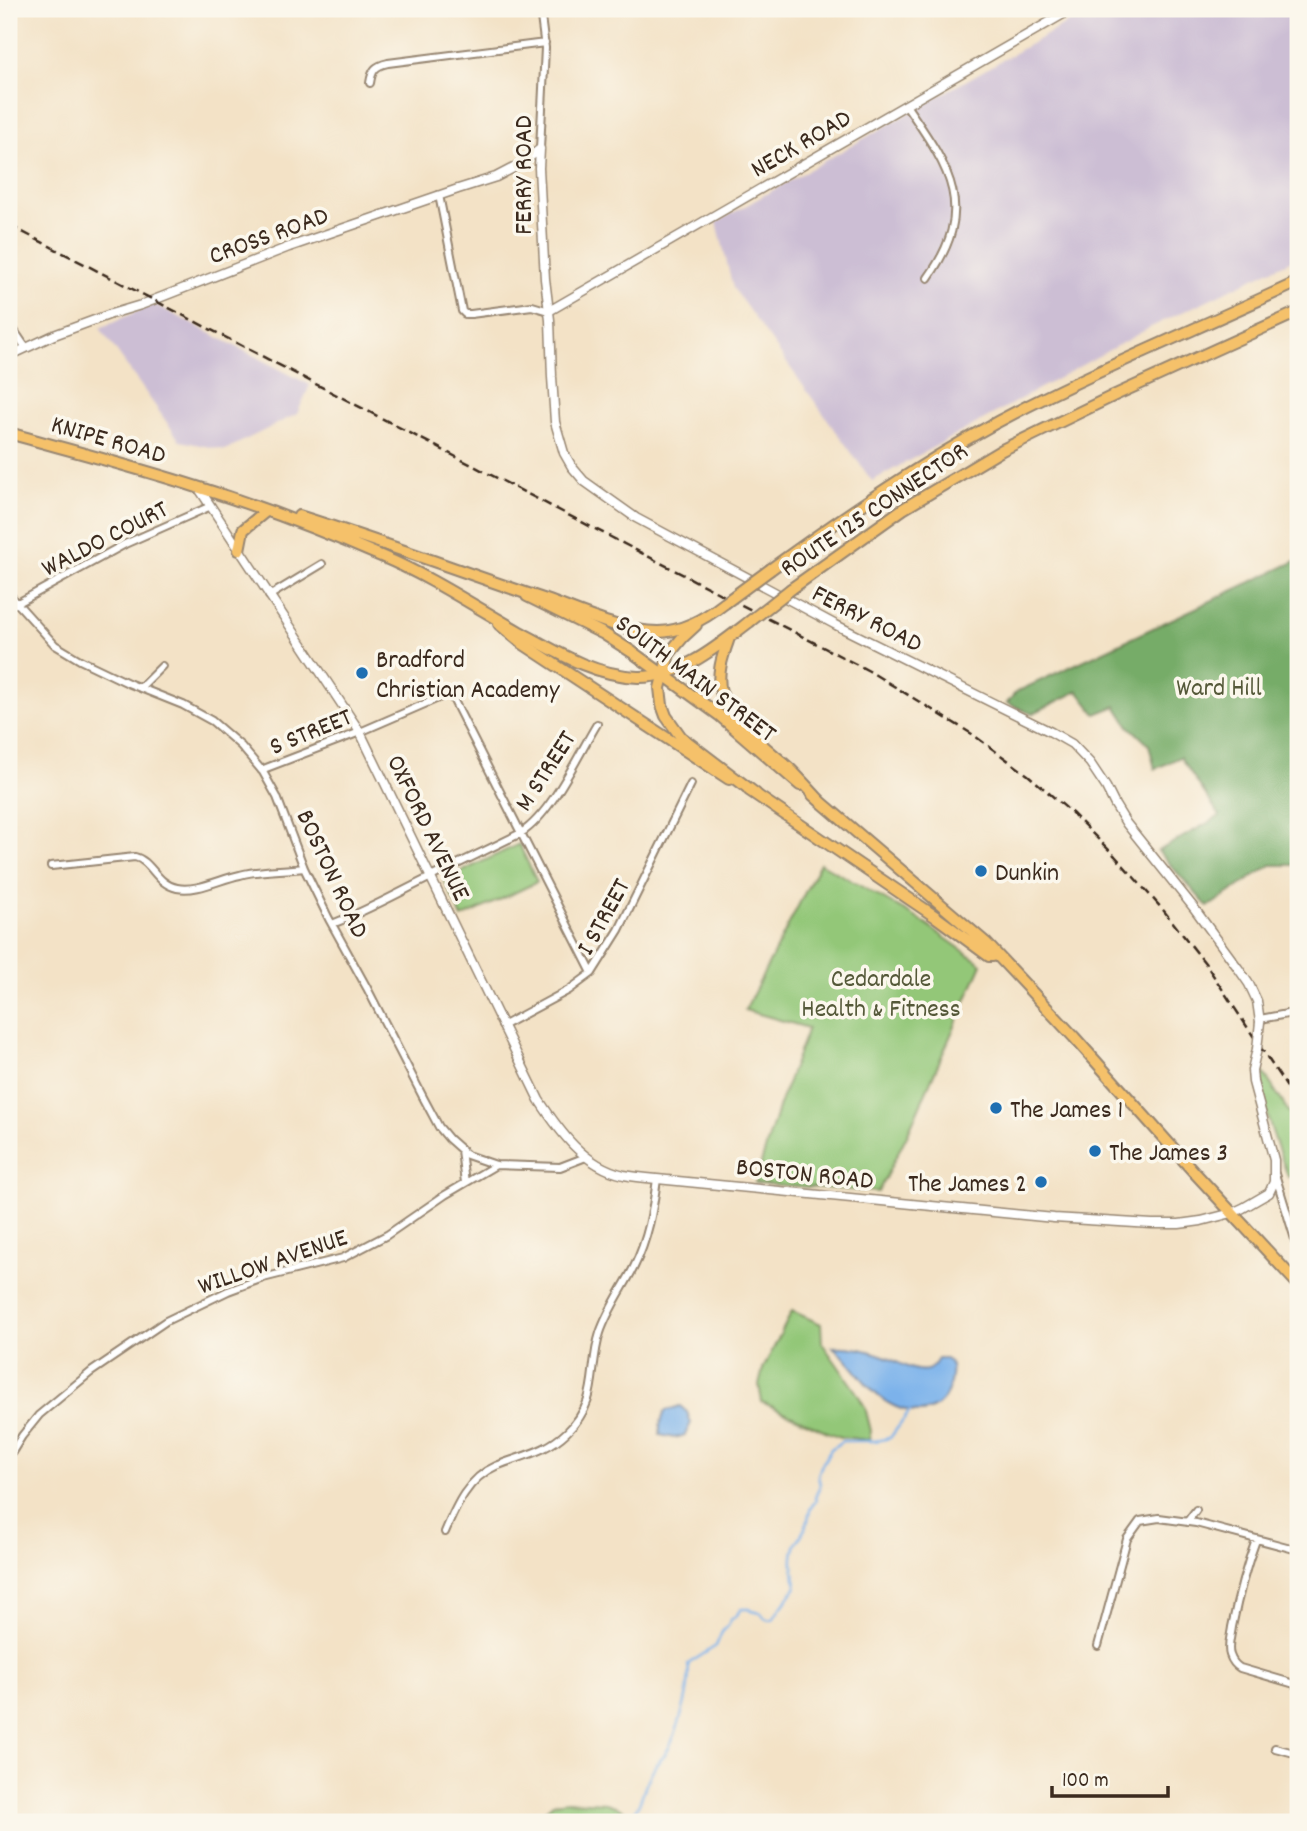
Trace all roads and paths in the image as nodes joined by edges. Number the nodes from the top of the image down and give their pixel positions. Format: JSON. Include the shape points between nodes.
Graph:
{"nodes":[{"id":1,"x":540,"y":9,"type":"edge"},
{"id":2,"x":1073,"y":9,"type":"edge"},
{"id":3,"x":545,"y":43,"type":"junction"},
{"id":4,"x":370,"y":83,"type":"dead end"},
{"id":5,"x":906,"y":105,"type":"junction"},
{"id":6,"x":540,"y":149,"type":"junction"},
{"id":7,"x":439,"y":195,"type":"junction"},
{"id":8,"x":929,"y":278,"type":"dead end"},
{"id":9,"x":1298,"y":282,"type":"edge"},
{"id":10,"x":549,"y":311,"type":"junction"},
{"id":11,"x":1298,"y":312,"type":"edge"},
{"id":12,"x":9,"y":323,"type":"edge"},
{"id":13,"x":26,"y":348,"type":"junction"},
{"id":14,"x":9,"y":356,"type":"edge"},
{"id":15,"x":9,"y":433,"type":"edge"},
{"id":16,"x":198,"y":487,"type":"junction"},
{"id":17,"x":239,"y":501,"type":"junction"},
{"id":18,"x":211,"y":506,"type":"junction"},
{"id":19,"x":266,"y":511,"type":"junction"},
{"id":20,"x":239,"y":550,"type":"junction"},
{"id":21,"x":322,"y":564,"type":"dead end"},
{"id":22,"x":520,"y":591,"type":"junction"},
{"id":23,"x":9,"y":594,"type":"edge"},
{"id":24,"x":269,"y":596,"type":"junction"},
{"id":25,"x":16,"y":604,"type":"junction"},
{"id":26,"x":480,"y":609,"type":"junction"},
{"id":27,"x":700,"y":620,"type":"junction"},
{"id":28,"x":729,"y":638,"type":"junction"},
{"id":29,"x":162,"y":666,"type":"dead end"},
{"id":30,"x":662,"y":674,"type":"junction"},
{"id":31,"x":140,"y":688,"type":"junction"},
{"id":32,"x":597,"y":724,"type":"dead end"},
{"id":33,"x":360,"y":732,"type":"junction"},
{"id":34,"x":261,"y":770,"type":"junction"},
{"id":35,"x":691,"y":784,"type":"dead end"},
{"id":36,"x":756,"y":794,"type":"junction"},
{"id":37,"x":820,"y":801,"type":"junction"},
{"id":38,"x":521,"y":834,"type":"junction"},
{"id":39,"x":51,"y":866,"type":"dead end"},
{"id":40,"x":304,"y":868,"type":"junction"},
{"id":41,"x":430,"y":877,"type":"junction"},
{"id":42,"x":332,"y":924,"type":"junction"},
{"id":43,"x":996,"y":955,"type":"junction"},
{"id":44,"x":592,"y":973,"type":"junction"},
{"id":45,"x":1298,"y":1012,"type":"edge"},
{"id":46,"x":1260,"y":1021,"type":"junction"},
{"id":47,"x":502,"y":1026,"type":"junction"},
{"id":48,"x":461,"y":1150,"type":"junction"},
{"id":49,"x":586,"y":1157,"type":"junction"},
{"id":50,"x":496,"y":1166,"type":"junction"},
{"id":51,"x":1275,"y":1172,"type":"junction"},
{"id":52,"x":625,"y":1175,"type":"joint"},
{"id":53,"x":657,"y":1179,"type":"junction"},
{"id":54,"x":465,"y":1183,"type":"junction"},
{"id":55,"x":1232,"y":1213,"type":"junction"},
{"id":56,"x":1298,"y":1249,"type":"edge"},
{"id":57,"x":1298,"y":1284,"type":"edge"},
{"id":58,"x":9,"y":1457,"type":"edge"},
{"id":59,"x":1196,"y":1510,"type":"dead end"},
{"id":60,"x":1187,"y":1522,"type":"junction"},
{"id":61,"x":445,"y":1532,"type":"dead end"},
{"id":62,"x":1256,"y":1540,"type":"junction"},
{"id":63,"x":1298,"y":1550,"type":"edge"},
{"id":64,"x":1098,"y":1646,"type":"dead end"},
{"id":65,"x":1298,"y":1685,"type":"edge"},
{"id":66,"x":1275,"y":1748,"type":"dead end"},
{"id":67,"x":1298,"y":1754,"type":"edge"}],
"edges":[{"from":1,"to":3,"type":"street","name":"FERRY ROAD"},
{"from":2,"to":5,"type":"street","name":"NECK ROAD"},
{"from":3,"to":4,"type":"street","via":[[377,66]]},
{"from":3,"to":6,"type":"street","name":"FERRY ROAD"},
{"from":5,"to":8,"type":"street","via":[[932,144],[953,189],[954,225]]},
{"from":5,"to":10,"type":"street","name":"NECK ROAD"},
{"from":6,"to":7,"type":"street","name":"CROSS ROAD","via":[[496,177]]},
{"from":6,"to":10,"type":"street","name":"FERRY ROAD"},
{"from":7,"to":10,"type":"street","via":[[462,312],[531,306]]},
{"from":7,"to":13,"type":"street","name":"CROSS ROAD"},
{"from":9,"to":27,"type":"main road","name":"ROUTE 125 CONNECTOR","bridge":true,"via":[[1045,397],[957,445],[855,509]]},
{"from":10,"to":46,"type":"street","name":"FERRY ROAD","via":[[555,422],[564,453],[584,481],[636,518],[1072,744],[1249,984]]},
{"from":11,"to":28,"type":"main road","name":"ROUTE 125 CONNECTOR","bridge":true,"via":[[1002,450],[903,509]]},
{"from":12,"to":13,"type":"street"},
{"from":13,"to":14,"type":"street","name":"CROSS ROAD"},
{"from":15,"to":16,"type":"main road","name":"KNIPE ROAD"},
{"from":16,"to":17,"type":"main road","name":"SOUTH MAIN STREET"},
{"from":16,"to":18,"type":"street","name":"OXFORD AVENUE"},
{"from":17,"to":19,"type":"main road","name":"SOUTH MAIN STREET"},
{"from":17,"to":22,"type":"main road","name":"SOUTH MAIN STREET","via":[[374,539]]},
{"from":18,"to":20,"type":"street","name":"OXFORD AVENUE"},
{"from":18,"to":25,"type":"street","name":"WALDO COURT","via":[[117,548]]},
{"from":19,"to":20,"type":"main road","via":[[243,530]]},
{"from":19,"to":26,"type":"main road","name":"SOUTH MAIN STREET","via":[[383,556]]},
{"from":20,"to":24,"type":"street","name":"OXFORD AVENUE"},
{"from":21,"to":24,"type":"street"},
{"from":22,"to":27,"type":"main road","name":"ROUTE 125 CONNECTOR","via":[[646,632],[664,632]]},
{"from":22,"to":30,"type":"main road","name":"SOUTH MAIN STREET","via":[[604,634]]},
{"from":23,"to":25,"type":"street","name":"BOSTON ROAD"},
{"from":24,"to":33,"type":"street","name":"OXFORD AVENUE"},
{"from":25,"to":31,"type":"street","name":"BOSTON ROAD","via":[[68,654]]},
{"from":26,"to":30,"type":"main road","name":"ROUTE 125 CONNECTOR","via":[[592,668],[636,677]]},
{"from":26,"to":36,"type":"main road","name":"SOUTH MAIN STREET","via":[[522,643]]},
{"from":27,"to":30,"type":"main road","via":[[674,646]]},
{"from":28,"to":30,"type":"main road","name":"ROUTE 125 CONNECTOR"},
{"from":28,"to":37,"type":"main road","via":[[719,674],[726,704]]},
{"from":29,"to":31,"type":"street"},
{"from":30,"to":36,"type":"main road","via":[[662,705],[675,730]]},
{"from":30,"to":37,"type":"main road","name":"SOUTH MAIN STREET","via":[[719,715]]},
{"from":31,"to":34,"type":"street","name":"BOSTON ROAD","via":[[212,722]]},
{"from":32,"to":38,"type":"street","name":"M STREET","via":[[550,803]]},
{"from":33,"to":34,"type":"street","name":"S STREET"},
{"from":33,"to":38,"type":"street","name":"S STREET","via":[[450,693]]},
{"from":33,"to":41,"type":"street","name":"OXFORD AVENUE"},
{"from":34,"to":40,"type":"street","name":"BOSTON ROAD","via":[[277,797]]},
{"from":35,"to":44,"type":"street","name":"I STREET","via":[[614,939]]},
{"from":36,"to":43,"type":"main road","name":"SOUTH MAIN STREET","via":[[989,956]]},
{"from":37,"to":43,"type":"main road","name":"SOUTH MAIN STREET"},
{"from":38,"to":41,"type":"street","name":"M STREET"},
{"from":38,"to":44,"type":"street"},
{"from":39,"to":40,"type":"street","via":[[135,856],[160,880],[178,889],[240,874]]},
{"from":40,"to":42,"type":"street","name":"BOSTON ROAD"},
{"from":41,"to":42,"type":"street","name":"M STREET"},
{"from":41,"to":47,"type":"street","name":"OXFORD AVENUE"},
{"from":42,"to":48,"type":"street","name":"BOSTON ROAD","via":[[439,1127]]},
{"from":43,"to":55,"type":"main road","name":"SOUTH MAIN STREET"},
{"from":44,"to":47,"type":"street","name":"I STREET"},
{"from":45,"to":46,"type":"street"},
{"from":46,"to":51,"type":"street","name":"FERRY ROAD","bridge":true,"via":[[1253,1082]]},
{"from":47,"to":49,"type":"street","name":"OXFORD AVENUE","via":[[554,1124]]},
{"from":48,"to":50,"type":"street","name":"BOSTON ROAD"},
{"from":48,"to":54,"type":"street"},
{"from":49,"to":50,"type":"street","name":"BOSTON ROAD","via":[[560,1167]]},
{"from":49,"to":52,"type":"street","name":"OXFORD AVENUE"},
{"from":50,"to":54,"type":"street","name":"WILLOW AVENUE"},
{"from":51,"to":55,"type":"street","via":[[1269,1193]]},
{"from":51,"to":56,"type":"street"},
{"from":52,"to":53,"type":"street","name":"BOSTON ROAD"},
{"from":53,"to":55,"type":"street","name":"BOSTON ROAD","via":[[1128,1223],[1179,1224]]},
{"from":53,"to":61,"type":"street","via":[[643,1245],[599,1336],[586,1407],[570,1430],[550,1446],[495,1467],[473,1483],[456,1505]]},
{"from":54,"to":58,"type":"street","name":"WILLOW AVENUE","via":[[368,1247],[263,1278],[166,1321],[39,1415]]},
{"from":55,"to":57,"type":"main road","name":"SOUTH MAIN STREET"},
{"from":59,"to":60,"type":"street"},
{"from":60,"to":62,"type":"street"},
{"from":60,"to":64,"type":"street","via":[[1140,1521],[1127,1539]]},
{"from":62,"to":63,"type":"street"},
{"from":62,"to":65,"type":"street","via":[[1238,1599],[1229,1643],[1231,1658],[1240,1668]]},
{"from":66,"to":67,"type":"street"}]}
